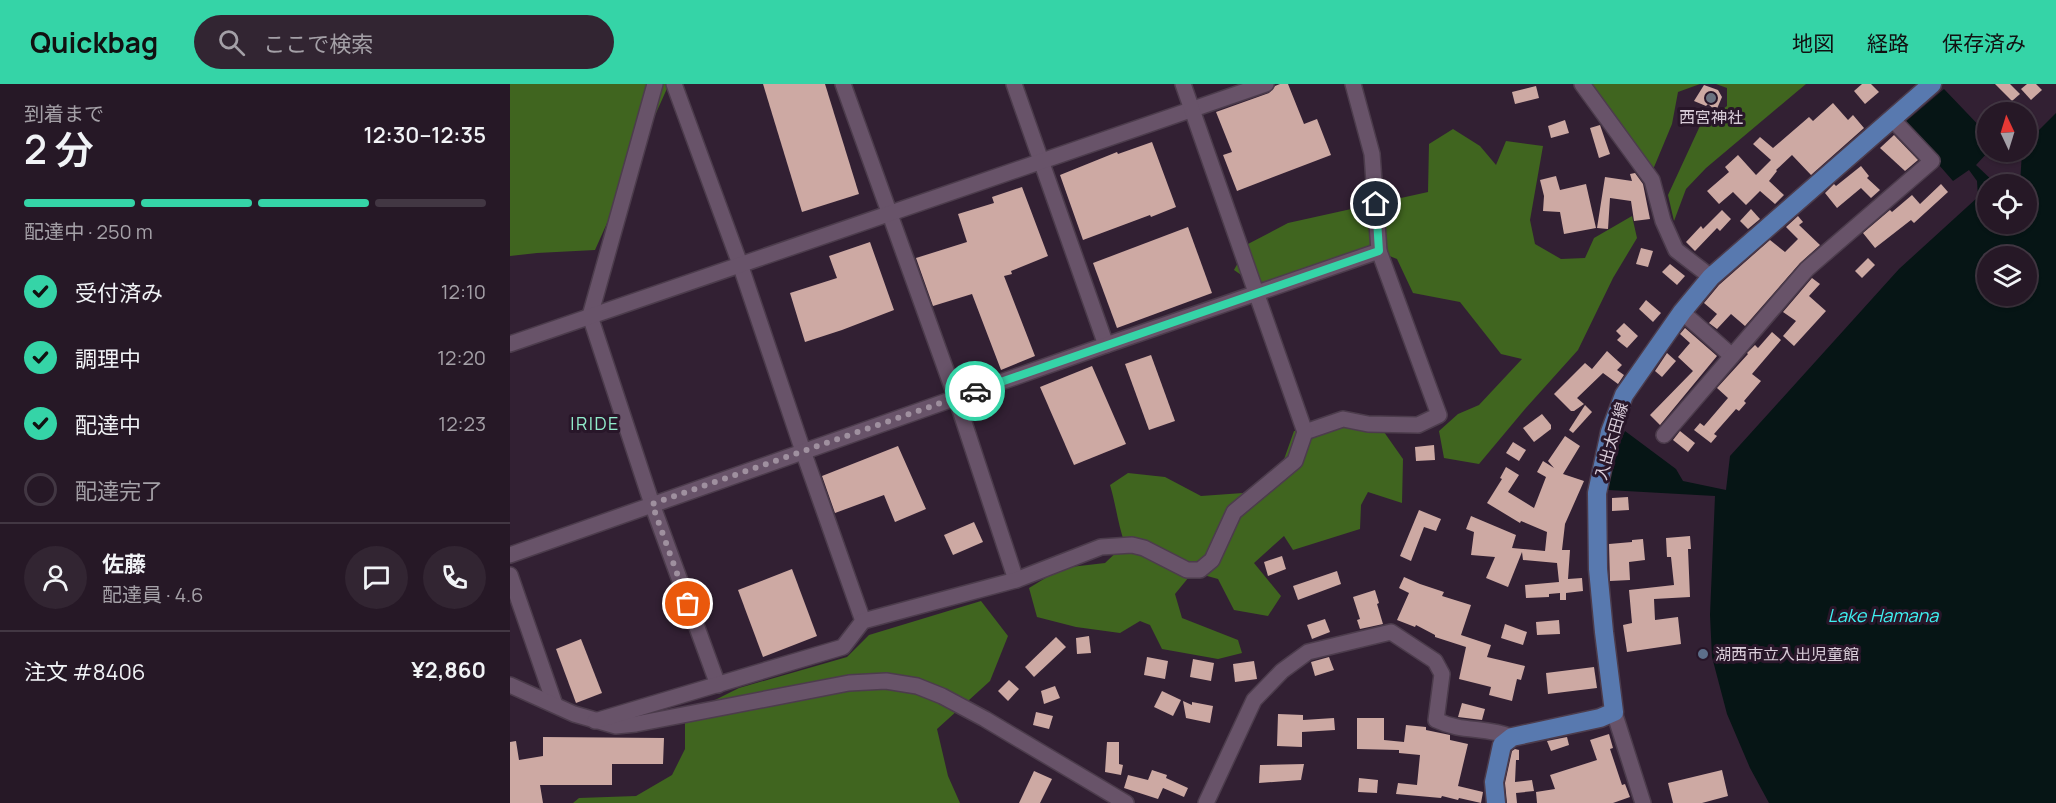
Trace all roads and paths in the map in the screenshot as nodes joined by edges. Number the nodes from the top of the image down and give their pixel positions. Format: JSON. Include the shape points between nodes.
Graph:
{"nodes":[{"id":1,"x":655,"y":84,"type":"edge"},
{"id":2,"x":674,"y":84,"type":"edge"},
{"id":3,"x":843,"y":84,"type":"edge"},
{"id":4,"x":1014,"y":84,"type":"edge"},
{"id":5,"x":1183,"y":84,"type":"edge"},
{"id":6,"x":1266,"y":84,"type":"edge"},
{"id":7,"x":1353,"y":84,"type":"edge"},
{"id":8,"x":1582,"y":84,"type":"edge"},
{"id":9,"x":1932,"y":84,"type":"edge"},
{"id":10,"x":1192,"y":110,"type":"junction"},
{"id":11,"x":1892,"y":119,"type":"junction"},
{"id":12,"x":1042,"y":161,"type":"junction"},
{"id":13,"x":891,"y":214,"type":"junction"},
{"id":14,"x":1379,"y":251,"type":"junction"},
{"id":15,"x":740,"y":264,"type":"junction"},
{"id":16,"x":1711,"y":277,"type":"junction"},
{"id":17,"x":1257,"y":293,"type":"junction"},
{"id":18,"x":1682,"y":312,"type":"junction"},
{"id":19,"x":590,"y":316,"type":"junction"},
{"id":20,"x":510,"y":344,"type":"edge"},
{"id":21,"x":1106,"y":345,"type":"junction"},
{"id":22,"x":1732,"y":356,"type":"junction"},
{"id":23,"x":956,"y":398,"type":"junction"},
{"id":24,"x":1305,"y":432,"type":"junction"},
{"id":25,"x":1664,"y":435,"type":"dead end"},
{"id":26,"x":803,"y":451,"type":"junction"},
{"id":27,"x":652,"y":504,"type":"junction"},
{"id":28,"x":510,"y":555,"type":"edge"},
{"id":29,"x":510,"y":575,"type":"edge"},
{"id":30,"x":1016,"y":580,"type":"junction"},
{"id":31,"x":863,"y":621,"type":"junction"},
{"id":32,"x":510,"y":685,"type":"edge"},
{"id":33,"x":718,"y":685,"type":"junction"},
{"id":34,"x":555,"y":705,"type":"junction"},
{"id":35,"x":1614,"y":712,"type":"junction"},
{"id":36,"x":595,"y":721,"type":"junction"},
{"id":37,"x":1512,"y":737,"type":"junction"},
{"id":38,"x":1126,"y":803,"type":"edge"},
{"id":39,"x":1206,"y":803,"type":"edge"},
{"id":40,"x":1496,"y":803,"type":"edge"},
{"id":41,"x":1643,"y":803,"type":"edge"}],
"edges":[{"from":1,"to":19,"type":"street"},
{"from":2,"to":15,"type":"street"},
{"from":3,"to":13,"type":"street"},
{"from":4,"to":12,"type":"street"},
{"from":5,"to":10,"type":"street"},
{"from":6,"to":10,"type":"street"},
{"from":7,"to":14,"type":"street","via":[[1372,154]]},
{"from":8,"to":16,"type":"street","via":[[1652,180],[1676,250]]},
{"from":9,"to":11,"type":"main road","name":"入出太田線"},
{"from":10,"to":12,"type":"street"},
{"from":10,"to":17,"type":"street"},
{"from":11,"to":16,"type":"main road","name":"入出太田線"},
{"from":11,"to":22,"type":"street","via":[[1932,161],[1807,269]]},
{"from":12,"to":13,"type":"street"},
{"from":12,"to":21,"type":"street"},
{"from":13,"to":15,"type":"street"},
{"from":13,"to":23,"type":"street"},
{"from":14,"to":17,"type":"street"},
{"from":14,"to":24,"type":"street","via":[[1439,415],[1418,425],[1343,419]]},
{"from":15,"to":19,"type":"street"},
{"from":15,"to":26,"type":"street"},
{"from":16,"to":18,"type":"main road","name":"入出太田線"},
{"from":17,"to":21,"type":"street"},
{"from":17,"to":24,"type":"street"},
{"from":18,"to":22,"type":"street"},
{"from":18,"to":35,"type":"main road","name":"入出太田線","via":[[1624,395],[1610,432],[1597,493],[1598,568]]},
{"from":19,"to":20,"type":"street"},
{"from":19,"to":27,"type":"street"},
{"from":21,"to":23,"type":"street"},
{"from":22,"to":25,"type":"street"},
{"from":23,"to":26,"type":"street"},
{"from":23,"to":30,"type":"street"},
{"from":24,"to":30,"type":"street","via":[[1295,461],[1234,512],[1212,560],[1200,570],[1187,570],[1144,548],[1125,544],[1101,547]]},
{"from":26,"to":27,"type":"street"},
{"from":26,"to":31,"type":"street"},
{"from":27,"to":28,"type":"street"},
{"from":27,"to":33,"type":"street"},
{"from":29,"to":34,"type":"street"},
{"from":30,"to":31,"type":"street"},
{"from":31,"to":33,"type":"street","via":[[843,647]]},
{"from":32,"to":34,"type":"street"},
{"from":33,"to":36,"type":"street"},
{"from":34,"to":36,"type":"street"},
{"from":35,"to":37,"type":"main road"},
{"from":35,"to":41,"type":"street"},
{"from":36,"to":38,"type":"street","via":[[616,726],[636,724],[849,683],[886,681],[917,686],[942,696]]},
{"from":37,"to":39,"type":"street","via":[[1495,731],[1458,729],[1436,720],[1442,674],[1439,666],[1391,632],[1370,636],[1308,652],[1275,678],[1254,700]]},
{"from":37,"to":40,"type":"main road","via":[[1502,745],[1494,783]]}]}
